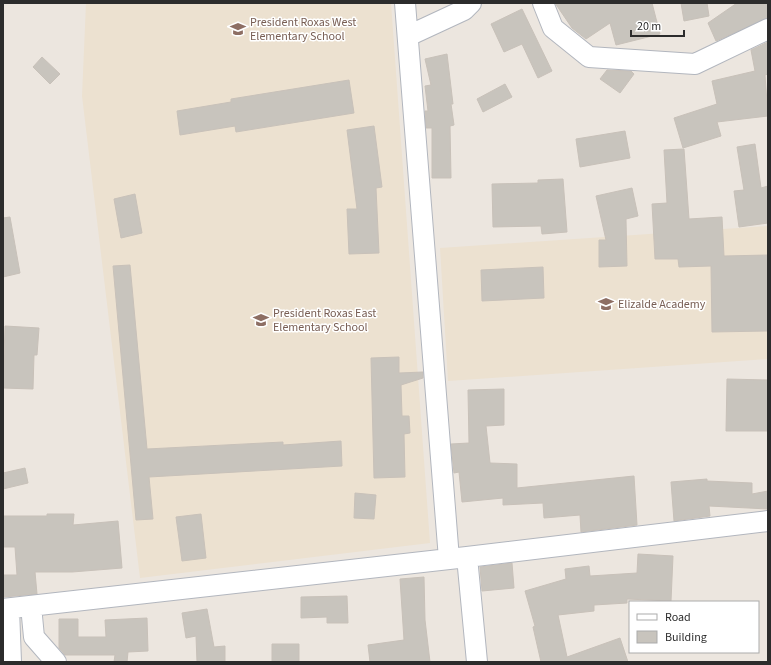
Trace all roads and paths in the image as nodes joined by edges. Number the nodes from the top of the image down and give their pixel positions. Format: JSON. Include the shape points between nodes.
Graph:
{"nodes":[{"id":1,"x":405,"y":3,"type":"edge"},
{"id":2,"x":471,"y":3,"type":"edge"},
{"id":3,"x":543,"y":3,"type":"edge"},
{"id":4,"x":768,"y":29,"type":"edge"},
{"id":5,"x":408,"y":36,"type":"junction"},
{"id":6,"x":768,"y":522,"type":"edge"},
{"id":7,"x":458,"y":558,"type":"junction"},
{"id":8,"x":31,"y":606,"type":"junction"},
{"id":9,"x":6,"y":609,"type":"edge"},
{"id":10,"x":11,"y":662,"type":"edge"},
{"id":11,"x":56,"y":662,"type":"edge"},
{"id":12,"x":477,"y":662,"type":"edge"}],
"edges":[{"from":1,"to":5,"type":"street"},
{"from":2,"to":5,"type":"street","via":[[464,10]]},
{"from":3,"to":4,"type":"street","via":[[553,28],[588,57],[695,64]]},
{"from":5,"to":7,"type":"street"},
{"from":6,"to":7,"type":"street"},
{"from":7,"to":8,"type":"street"},
{"from":7,"to":12,"type":"street"},
{"from":8,"to":9,"type":"street"},
{"from":8,"to":11,"type":"street","via":[[34,636]]},
{"from":9,"to":10,"type":"street"}]}
